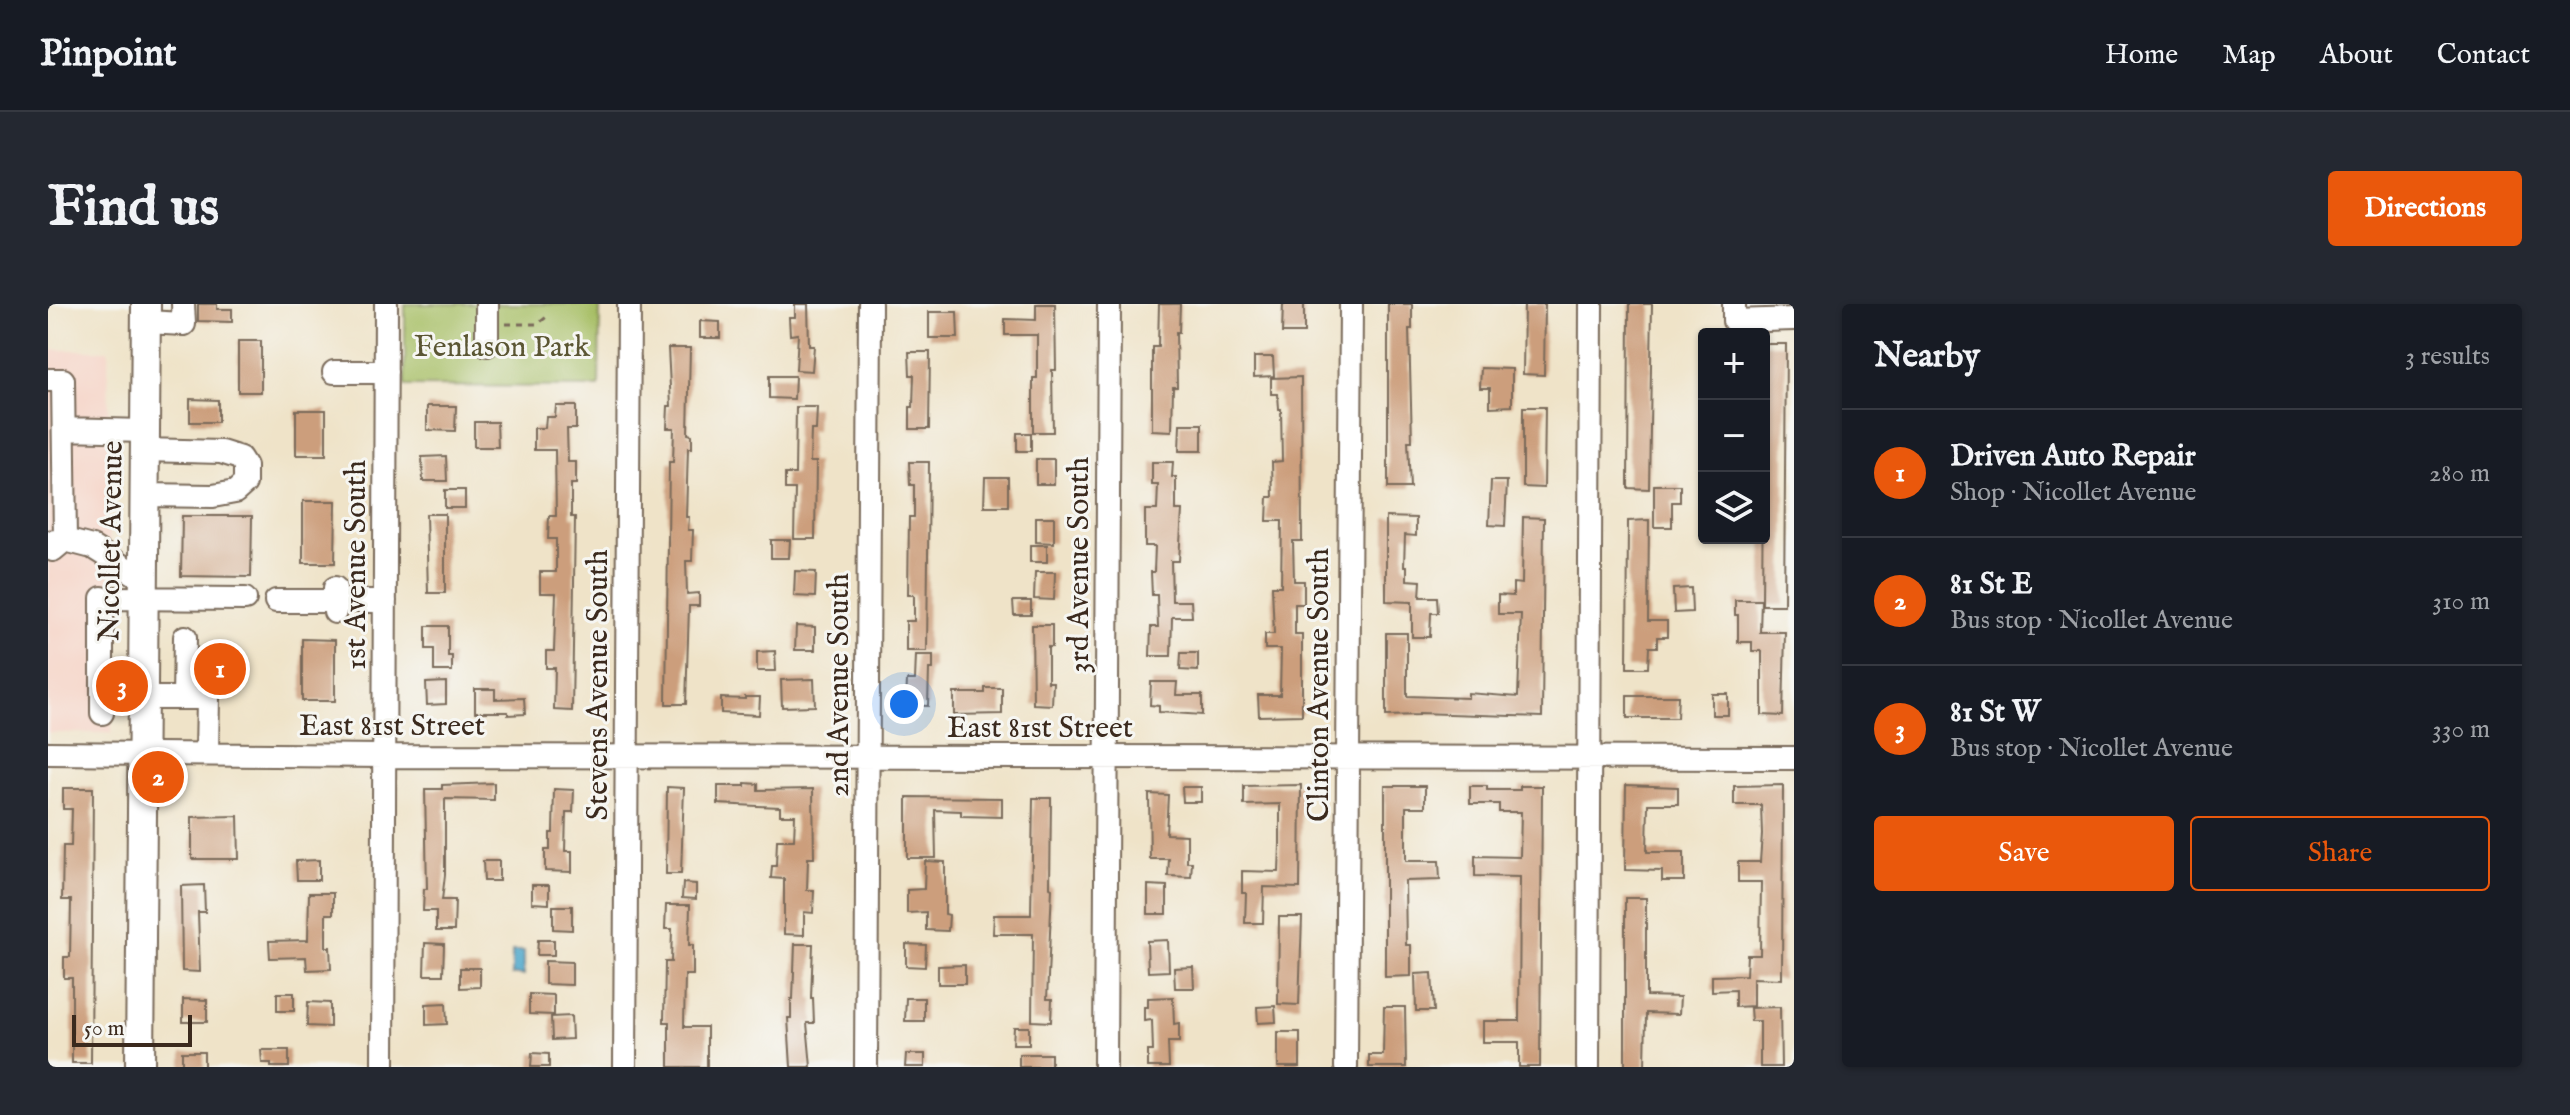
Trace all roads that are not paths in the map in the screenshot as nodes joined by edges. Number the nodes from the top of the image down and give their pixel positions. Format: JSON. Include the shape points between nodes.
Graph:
{"nodes":[{"id":1,"x":183,"y":304,"type":"edge"},
{"id":2,"x":386,"y":304,"type":"edge"},
{"id":3,"x":629,"y":304,"type":"edge"},
{"id":4,"x":870,"y":304,"type":"edge"},
{"id":5,"x":1109,"y":304,"type":"edge"},
{"id":6,"x":1351,"y":304,"type":"edge"},
{"id":7,"x":1591,"y":304,"type":"edge"},
{"id":8,"x":1734,"y":304,"type":"edge"},
{"id":9,"x":146,"y":313,"type":"edge"},
{"id":10,"x":492,"y":314,"type":"edge"},
{"id":11,"x":1794,"y":319,"type":"edge"},
{"id":12,"x":487,"y":345,"type":"dead end"},
{"id":13,"x":334,"y":372,"type":"dead end"},
{"id":14,"x":386,"y":372,"type":"junction"},
{"id":15,"x":48,"y":380,"type":"edge"},
{"id":16,"x":56,"y":417,"type":"edge"},
{"id":17,"x":145,"y":440,"type":"junction"},
{"id":18,"x":56,"y":453,"type":"edge"},
{"id":19,"x":144,"y":495,"type":"junction"},
{"id":20,"x":54,"y":544,"type":"edge"},
{"id":21,"x":143,"y":588,"type":"junction"},
{"id":22,"x":245,"y":599,"type":"dead end"},
{"id":23,"x":276,"y":600,"type":"dead end"},
{"id":24,"x":385,"y":601,"type":"junction"},
{"id":25,"x":185,"y":637,"type":"dead end"},
{"id":26,"x":142,"y":698,"type":"junction"},
{"id":27,"x":184,"y":698,"type":"junction"},
{"id":28,"x":102,"y":713,"type":"dead end"},
{"id":29,"x":142,"y":752,"type":"junction"},
{"id":30,"x":48,"y":753,"type":"edge"},
{"id":31,"x":207,"y":753,"type":"junction"},
{"id":32,"x":384,"y":756,"type":"junction"},
{"id":33,"x":627,"y":756,"type":"junction"},
{"id":34,"x":868,"y":757,"type":"junction"},
{"id":35,"x":1107,"y":757,"type":"junction"},
{"id":36,"x":1348,"y":757,"type":"junction"},
{"id":37,"x":1589,"y":758,"type":"junction"},
{"id":38,"x":1794,"y":758,"type":"edge"},
{"id":39,"x":140,"y":1067,"type":"edge"},
{"id":40,"x":383,"y":1067,"type":"edge"},
{"id":41,"x":625,"y":1067,"type":"edge"},
{"id":42,"x":866,"y":1067,"type":"edge"},
{"id":43,"x":1105,"y":1067,"type":"edge"},
{"id":44,"x":1346,"y":1067,"type":"edge"},
{"id":45,"x":1588,"y":1067,"type":"edge"}],
"edges":[{"from":1,"to":9,"type":"street","via":[[184,324]]},
{"from":2,"to":14,"type":"street","name":"1st Avenue South"},
{"from":3,"to":33,"type":"street","name":"Stevens Avenue South"},
{"from":4,"to":34,"type":"street","name":"2nd Avenue South"},
{"from":5,"to":35,"type":"street","name":"3rd Avenue South"},
{"from":6,"to":36,"type":"street","name":"Clinton Avenue South"},
{"from":7,"to":37,"type":"street"},
{"from":8,"to":11,"type":"street","via":[[1734,321]]},
{"from":9,"to":17,"type":"main road","name":"Nicollet Avenue"},
{"from":10,"to":12,"type":"street"},
{"from":13,"to":14,"type":"street"},
{"from":14,"to":24,"type":"street","name":"1st Avenue South"},
{"from":15,"to":16,"type":"street","via":[[63,380]]},
{"from":16,"to":17,"type":"street"},
{"from":16,"to":18,"type":"street"},
{"from":17,"to":19,"type":"main road","name":"Nicollet Avenue"},
{"from":17,"to":19,"type":"street","via":[[240,458],[245,483],[235,492],[213,496]]},
{"from":18,"to":20,"type":"street"},
{"from":19,"to":21,"type":"main road","name":"Nicollet Avenue"},
{"from":20,"to":21,"type":"street","via":[[92,547]]},
{"from":21,"to":22,"type":"street"},
{"from":21,"to":26,"type":"main road","name":"Nicollet Avenue"},
{"from":21,"to":28,"type":"street","via":[[106,598]]},
{"from":23,"to":24,"type":"street"},
{"from":24,"to":32,"type":"street","name":"1st Avenue South"},
{"from":25,"to":27,"type":"street"},
{"from":26,"to":27,"type":"street"},
{"from":26,"to":29,"type":"main road","name":"Nicollet Avenue"},
{"from":27,"to":31,"type":"street","via":[[217,698]]},
{"from":29,"to":30,"type":"street","name":"East 81st Street"},
{"from":29,"to":31,"type":"street","name":"East 81st Street"},
{"from":29,"to":39,"type":"main road","name":"Nicollet Avenue"},
{"from":31,"to":32,"type":"street","name":"East 81st Street"},
{"from":32,"to":33,"type":"street","name":"East 81st Street"},
{"from":32,"to":40,"type":"street","name":"1st Avenue South"},
{"from":33,"to":34,"type":"street","name":"East 81st Street"},
{"from":33,"to":41,"type":"street","name":"Stevens Avenue South"},
{"from":34,"to":35,"type":"street","name":"East 81st Street"},
{"from":34,"to":42,"type":"street","name":"2nd Avenue South"},
{"from":35,"to":36,"type":"street","name":"East 81st Street"},
{"from":35,"to":43,"type":"street","name":"3rd Avenue South"},
{"from":36,"to":37,"type":"street","name":"East 81st Street"},
{"from":36,"to":44,"type":"street","name":"Clinton Avenue South"},
{"from":37,"to":38,"type":"street","name":"East 81st Street"},
{"from":37,"to":45,"type":"street"}]}
